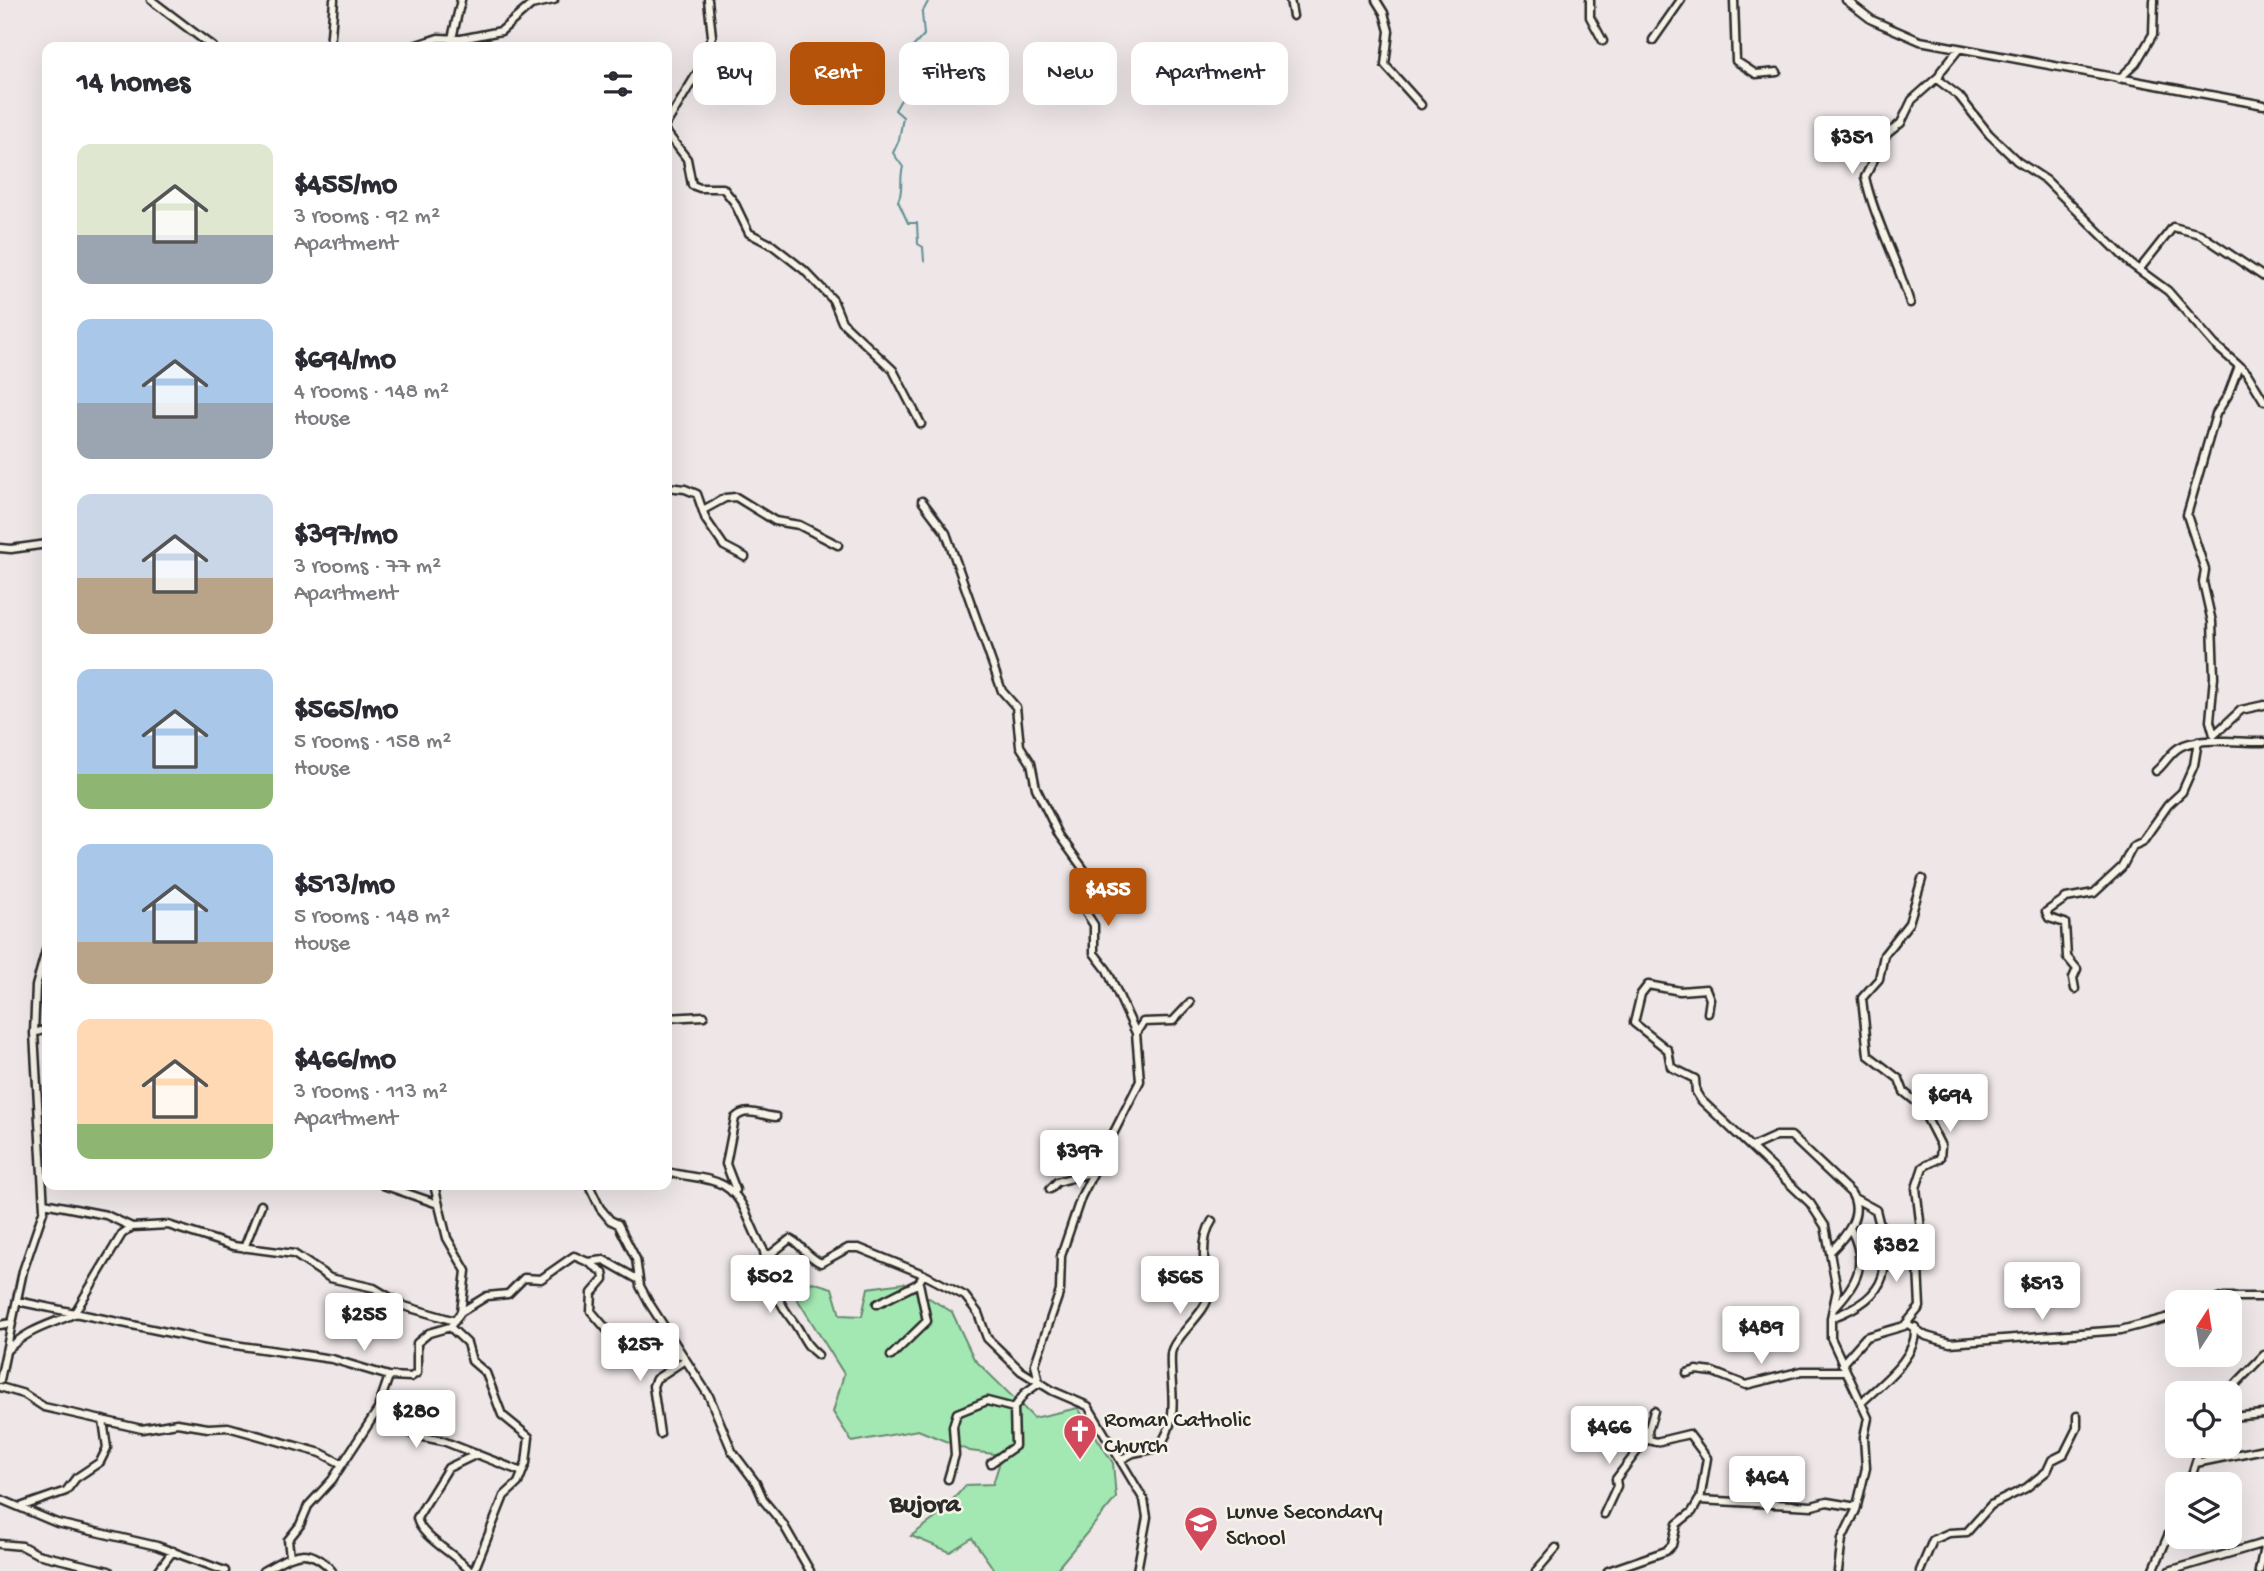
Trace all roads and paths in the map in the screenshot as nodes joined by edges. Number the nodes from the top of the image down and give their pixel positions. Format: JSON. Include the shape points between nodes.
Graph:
{"nodes":[{"id":1,"x":151,"y":0,"type":"edge"},
{"id":2,"x":334,"y":0,"type":"edge"},
{"id":3,"x":461,"y":0,"type":"edge"},
{"id":4,"x":554,"y":0,"type":"edge"},
{"id":5,"x":708,"y":0,"type":"edge"},
{"id":6,"x":1290,"y":0,"type":"edge"},
{"id":7,"x":1376,"y":0,"type":"edge"},
{"id":8,"x":1590,"y":0,"type":"edge"},
{"id":9,"x":1681,"y":0,"type":"edge"},
{"id":10,"x":1846,"y":0,"type":"edge"},
{"id":11,"x":2154,"y":0,"type":"edge"},
{"id":12,"x":1732,"y":2,"type":"edge"},
{"id":13,"x":1293,"y":16,"type":"dead end"},
{"id":14,"x":452,"y":37,"type":"junction"},
{"id":15,"x":1653,"y":40,"type":"dead end"},
{"id":16,"x":1603,"y":41,"type":"dead end"},
{"id":17,"x":206,"y":42,"type":"edge"},
{"id":18,"x":330,"y":42,"type":"edge"},
{"id":19,"x":423,"y":42,"type":"edge"},
{"id":20,"x":451,"y":42,"type":"edge"},
{"id":21,"x":1958,"y":50,"type":"junction"},
{"id":22,"x":1777,"y":72,"type":"dead end"},
{"id":23,"x":1938,"y":77,"type":"junction"},
{"id":24,"x":2119,"y":79,"type":"junction"},
{"id":25,"x":1421,"y":105,"type":"dead end"},
{"id":26,"x":2264,"y":105,"type":"edge"},
{"id":27,"x":672,"y":115,"type":"edge"},
{"id":28,"x":672,"y":140,"type":"edge"},
{"id":29,"x":2139,"y":270,"type":"junction"},
{"id":30,"x":2264,"y":277,"type":"edge"},
{"id":31,"x":1910,"y":303,"type":"dead end"},
{"id":32,"x":2239,"y":366,"type":"junction"},
{"id":33,"x":2264,"y":401,"type":"edge"},
{"id":34,"x":921,"y":424,"type":"dead end"},
{"id":35,"x":672,"y":488,"type":"edge"},
{"id":36,"x":922,"y":501,"type":"dead end"},
{"id":37,"x":703,"y":510,"type":"junction"},
{"id":38,"x":42,"y":544,"type":"edge"},
{"id":39,"x":838,"y":545,"type":"dead end"},
{"id":40,"x":0,"y":548,"type":"edge"},
{"id":41,"x":745,"y":557,"type":"dead end"},
{"id":42,"x":2264,"y":705,"type":"edge"},
{"id":43,"x":2212,"y":738,"type":"junction"},
{"id":44,"x":2198,"y":741,"type":"junction"},
{"id":45,"x":2264,"y":742,"type":"edge"},
{"id":46,"x":2156,"y":771,"type":"dead end"},
{"id":47,"x":1922,"y":879,"type":"dead end"},
{"id":48,"x":42,"y":961,"type":"edge"},
{"id":49,"x":2075,"y":989,"type":"dead end"},
{"id":50,"x":1190,"y":1003,"type":"dead end"},
{"id":51,"x":1709,"y":1013,"type":"dead end"},
{"id":52,"x":704,"y":1016,"type":"dead end"},
{"id":53,"x":672,"y":1018,"type":"edge"},
{"id":54,"x":42,"y":1031,"type":"edge"},
{"id":55,"x":1136,"y":1032,"type":"junction"},
{"id":56,"x":34,"y":1033,"type":"junction"},
{"id":57,"x":38,"y":1115,"type":"junction"},
{"id":58,"x":42,"y":1115,"type":"edge"},
{"id":59,"x":776,"y":1117,"type":"dead end"},
{"id":60,"x":1754,"y":1146,"type":"junction"},
{"id":61,"x":1093,"y":1172,"type":"junction"},
{"id":62,"x":672,"y":1173,"type":"edge"},
{"id":63,"x":42,"y":1174,"type":"edge"},
{"id":64,"x":1051,"y":1189,"type":"dead end"},
{"id":65,"x":43,"y":1190,"type":"edge"},
{"id":66,"x":397,"y":1190,"type":"edge"},
{"id":67,"x":435,"y":1190,"type":"edge"},
{"id":68,"x":592,"y":1190,"type":"edge"},
{"id":69,"x":736,"y":1192,"type":"junction"},
{"id":70,"x":1854,"y":1198,"type":"junction"},
{"id":71,"x":44,"y":1203,"type":"junction"},
{"id":72,"x":261,"y":1205,"type":"dead end"},
{"id":73,"x":438,"y":1205,"type":"junction"},
{"id":74,"x":1212,"y":1221,"type":"dead end"},
{"id":75,"x":132,"y":1227,"type":"junction"},
{"id":76,"x":1851,"y":1230,"type":"junction"},
{"id":77,"x":244,"y":1248,"type":"junction"},
{"id":78,"x":765,"y":1252,"type":"junction"},
{"id":79,"x":1830,"y":1252,"type":"junction"},
{"id":80,"x":588,"y":1262,"type":"junction"},
{"id":81,"x":923,"y":1274,"type":"junction"},
{"id":82,"x":639,"y":1280,"type":"junction"},
{"id":83,"x":919,"y":1283,"type":"junction"},
{"id":84,"x":2242,"y":1297,"type":"edge"},
{"id":85,"x":2264,"y":1297,"type":"edge"},
{"id":86,"x":17,"y":1301,"type":"junction"},
{"id":87,"x":877,"y":1304,"type":"dead end"},
{"id":88,"x":461,"y":1312,"type":"junction"},
{"id":89,"x":74,"y":1314,"type":"junction"},
{"id":90,"x":1831,"y":1314,"type":"junction"},
{"id":91,"x":2165,"y":1318,"type":"edge"},
{"id":92,"x":11,"y":1323,"type":"junction"},
{"id":93,"x":1912,"y":1323,"type":"junction"},
{"id":94,"x":453,"y":1324,"type":"junction"},
{"id":95,"x":0,"y":1325,"type":"edge"},
{"id":96,"x":6,"y":1352,"type":"junction"},
{"id":97,"x":818,"y":1355,"type":"dead end"},
{"id":98,"x":2264,"y":1355,"type":"edge"},
{"id":99,"x":891,"y":1356,"type":"dead end"},
{"id":100,"x":683,"y":1358,"type":"junction"},
{"id":101,"x":1844,"y":1368,"type":"junction"},
{"id":102,"x":1687,"y":1373,"type":"dead end"},
{"id":103,"x":389,"y":1377,"type":"junction"},
{"id":104,"x":0,"y":1380,"type":"edge"},
{"id":105,"x":2239,"y":1381,"type":"edge"},
{"id":106,"x":1039,"y":1383,"type":"junction"},
{"id":107,"x":0,"y":1387,"type":"edge"},
{"id":108,"x":1861,"y":1403,"type":"junction"},
{"id":109,"x":379,"y":1408,"type":"junction"},
{"id":110,"x":1014,"y":1408,"type":"junction"},
{"id":111,"x":1654,"y":1411,"type":"dead end"},
{"id":112,"x":2264,"y":1414,"type":"edge"},
{"id":113,"x":2077,"y":1416,"type":"dead end"},
{"id":114,"x":2242,"y":1416,"type":"edge"},
{"id":115,"x":103,"y":1420,"type":"junction"},
{"id":116,"x":660,"y":1434,"type":"dead end"},
{"id":117,"x":1648,"y":1437,"type":"junction"},
{"id":118,"x":2264,"y":1449,"type":"edge"},
{"id":119,"x":477,"y":1454,"type":"junction"},
{"id":120,"x":2198,"y":1458,"type":"edge"},
{"id":121,"x":1122,"y":1459,"type":"junction"},
{"id":122,"x":991,"y":1462,"type":"dead end"},
{"id":123,"x":2196,"y":1463,"type":"junction"},
{"id":124,"x":342,"y":1464,"type":"junction"},
{"id":125,"x":522,"y":1472,"type":"junction"},
{"id":126,"x":2193,"y":1472,"type":"edge"},
{"id":127,"x":948,"y":1479,"type":"dead end"},
{"id":128,"x":0,"y":1499,"type":"edge"},
{"id":129,"x":1700,"y":1500,"type":"junction"},
{"id":130,"x":23,"y":1506,"type":"junction"},
{"id":131,"x":1857,"y":1507,"type":"junction"},
{"id":132,"x":1604,"y":1514,"type":"dead end"},
{"id":133,"x":2165,"y":1543,"type":"edge"},
{"id":134,"x":0,"y":1544,"type":"edge"},
{"id":135,"x":2264,"y":1545,"type":"edge"},
{"id":136,"x":1556,"y":1548,"type":"dead end"},
{"id":137,"x":173,"y":1551,"type":"junction"},
{"id":138,"x":289,"y":1556,"type":"junction"},
{"id":139,"x":220,"y":1570,"type":"edge"},
{"id":140,"x":109,"y":1571,"type":"edge"},
{"id":141,"x":158,"y":1571,"type":"edge"},
{"id":142,"x":263,"y":1571,"type":"edge"},
{"id":143,"x":332,"y":1571,"type":"edge"},
{"id":144,"x":472,"y":1571,"type":"edge"},
{"id":145,"x":810,"y":1571,"type":"edge"},
{"id":146,"x":1137,"y":1571,"type":"edge"},
{"id":147,"x":1536,"y":1571,"type":"edge"},
{"id":148,"x":1608,"y":1571,"type":"edge"},
{"id":149,"x":1838,"y":1571,"type":"edge"},
{"id":150,"x":1920,"y":1571,"type":"edge"},
{"id":151,"x":2153,"y":1571,"type":"edge"},
{"id":152,"x":2169,"y":1571,"type":"edge"},
{"id":153,"x":2259,"y":1571,"type":"edge"}],
"edges":[{"from":1,"to":17,"type":"street"},
{"from":2,"to":18,"type":"street"},
{"from":3,"to":14,"type":"street"},
{"from":4,"to":14,"type":"street","via":[[531,5],[504,30]]},
{"from":5,"to":27,"type":"street","via":[[712,36],[699,70]]},
{"from":6,"to":13,"type":"street"},
{"from":7,"to":25,"type":"street","via":[[1389,31],[1385,65]]},
{"from":8,"to":16,"type":"street","via":[[1590,17]]},
{"from":9,"to":15,"type":"street"},
{"from":10,"to":21,"type":"street","via":[[1885,26]]},
{"from":11,"to":24,"type":"street","via":[[2153,34]]},
{"from":12,"to":22,"type":"street","via":[[1736,61],[1756,74]]},
{"from":14,"to":19,"type":"street"},
{"from":14,"to":20,"type":"street"},
{"from":21,"to":23,"type":"street"},
{"from":21,"to":24,"type":"street"},
{"from":23,"to":29,"type":"street","via":[[2003,148],[2046,180]]},
{"from":23,"to":31,"type":"street","via":[[1912,100],[1901,123],[1887,134],[1866,177],[1875,216],[1899,266]]},
{"from":24,"to":26,"type":"street"},
{"from":28,"to":34,"type":"street","via":[[687,159],[692,185],[723,188],[749,233],[804,270],[833,300],[842,322],[893,370]]},
{"from":29,"to":30,"type":"street","via":[[2173,227],[2209,239]]},
{"from":29,"to":32,"type":"street","via":[[2168,291]]},
{"from":32,"to":33,"type":"street"},
{"from":32,"to":43,"type":"street","via":[[2216,414],[2187,514],[2205,570],[2203,582],[2212,622]]},
{"from":35,"to":37,"type":"street","via":[[694,492]]},
{"from":36,"to":55,"type":"street","via":[[946,533],[1002,691],[1016,707],[1020,746],[1031,763],[1035,788],[1085,872],[1079,902],[1094,925],[1094,953]]},
{"from":37,"to":39,"type":"street","via":[[736,497],[775,521],[799,524]]},
{"from":37,"to":41,"type":"street","via":[[724,546]]},
{"from":38,"to":40,"type":"street"},
{"from":42,"to":43,"type":"street","via":[[2241,710]]},
{"from":43,"to":44,"type":"street"},
{"from":43,"to":45,"type":"street","via":[[2221,743]]},
{"from":44,"to":46,"type":"street","via":[[2177,748]]},
{"from":44,"to":49,"type":"street","via":[[2182,792],[2143,842],[2133,846],[2122,867],[2090,896],[2066,898],[2046,912],[2049,918],[2065,923],[2067,957],[2077,969]]},
{"from":47,"to":93,"type":"street","via":[[1910,921],[1884,955],[1879,979],[1862,998],[1868,1055],[1899,1079],[1903,1091],[1920,1104],[1941,1148],[1940,1158],[1923,1167],[1916,1188],[1921,1302]]},
{"from":48,"to":56,"type":"street"},
{"from":50,"to":55,"type":"street","via":[[1173,1021],[1143,1022]]},
{"from":51,"to":60,"type":"street","via":[[1706,989],[1680,991],[1648,985],[1640,994],[1634,1023],[1668,1050],[1671,1067],[1695,1079],[1701,1100]]},
{"from":52,"to":53,"type":"street"},
{"from":54,"to":56,"type":"street"},
{"from":55,"to":61,"type":"street","via":[[1139,1084]]},
{"from":56,"to":57,"type":"street"},
{"from":57,"to":58,"type":"street"},
{"from":57,"to":63,"type":"street"},
{"from":59,"to":69,"type":"street","via":[[749,1112],[735,1118],[726,1164]]},
{"from":60,"to":70,"type":"street","via":[[1776,1136],[1791,1136]]},
{"from":60,"to":79,"type":"street","via":[[1810,1203],[1825,1226]]},
{"from":61,"to":64,"type":"street","via":[[1057,1182]]},
{"from":61,"to":106,"type":"street","via":[[1061,1256],[1060,1291],[1034,1364]]},
{"from":62,"to":69,"type":"street","via":[[719,1182]]},
{"from":65,"to":71,"type":"street"},
{"from":66,"to":73,"type":"street"},
{"from":67,"to":73,"type":"street"},
{"from":68,"to":82,"type":"street","via":[[600,1208],[618,1224]]},
{"from":69,"to":78,"type":"street"},
{"from":70,"to":76,"type":"street"},
{"from":70,"to":90,"type":"street","via":[[1876,1210],[1885,1246],[1884,1276],[1858,1307]]},
{"from":71,"to":75,"type":"street","via":[[110,1216]]},
{"from":71,"to":86,"type":"street"},
{"from":72,"to":77,"type":"street"},
{"from":73,"to":88,"type":"street","via":[[450,1245],[466,1271]]},
{"from":74,"to":121,"type":"street","via":[[1203,1242],[1208,1298],[1171,1353],[1175,1393],[1170,1424],[1158,1448]]},
{"from":75,"to":77,"type":"street","via":[[173,1226]]},
{"from":75,"to":89,"type":"street","via":[[118,1239]]},
{"from":76,"to":79,"type":"street"},
{"from":76,"to":90,"type":"street","via":[[1861,1262]]},
{"from":77,"to":94,"type":"street","via":[[294,1254],[330,1278],[365,1284],[404,1306]]},
{"from":78,"to":81,"type":"street","via":[[771,1254],[792,1239],[821,1263],[855,1247]]},
{"from":78,"to":97,"type":"street","via":[[768,1275],[781,1306],[803,1343]]},
{"from":79,"to":90,"type":"street","via":[[1837,1290]]},
{"from":80,"to":82,"type":"street","via":[[604,1260]]},
{"from":80,"to":88,"type":"street","via":[[568,1258],[541,1279],[524,1278],[508,1294],[490,1295]]},
{"from":80,"to":100,"type":"street","via":[[603,1272],[604,1279],[592,1293],[591,1311],[615,1341],[627,1348]]},
{"from":81,"to":83,"type":"street"},
{"from":81,"to":106,"type":"street","via":[[965,1296],[990,1342]]},
{"from":82,"to":100,"type":"street"},
{"from":83,"to":87,"type":"street"},
{"from":83,"to":99,"type":"street","via":[[927,1321]]},
{"from":84,"to":85,"type":"street"},
{"from":86,"to":89,"type":"street"},
{"from":86,"to":92,"type":"street"},
{"from":88,"to":94,"type":"street"},
{"from":89,"to":96,"type":"street","via":[[41,1325],[17,1339]]},
{"from":89,"to":103,"type":"street","via":[[214,1342],[332,1359]]},
{"from":90,"to":101,"type":"street","via":[[1831,1338]]},
{"from":91,"to":93,"type":"street","via":[[2121,1330],[1950,1343],[1926,1336]]},
{"from":92,"to":95,"type":"street"},
{"from":92,"to":96,"type":"street"},
{"from":93,"to":101,"type":"street","via":[[1866,1337]]},
{"from":93,"to":108,"type":"street","via":[[1914,1340],[1904,1359]]},
{"from":94,"to":103,"type":"street","via":[[418,1340],[416,1375]]},
{"from":94,"to":125,"type":"street","via":[[467,1343],[472,1361],[486,1373],[502,1415],[529,1434]]},
{"from":96,"to":104,"type":"street"},
{"from":98,"to":105,"type":"street"},
{"from":100,"to":116,"type":"street","via":[[653,1386]]},
{"from":100,"to":145,"type":"street","via":[[709,1396],[732,1451]]},
{"from":101,"to":102,"type":"street","via":[[1802,1371],[1746,1385],[1713,1371]]},
{"from":101,"to":108,"type":"street"},
{"from":103,"to":109,"type":"street"},
{"from":106,"to":110,"type":"street"},
{"from":106,"to":121,"type":"street","via":[[1088,1406]]},
{"from":107,"to":115,"type":"street","via":[[24,1394],[44,1407]]},
{"from":108,"to":131,"type":"street","via":[[1868,1417],[1864,1437],[1867,1464]]},
{"from":109,"to":119,"type":"street","via":[[414,1436]]},
{"from":109,"to":124,"type":"street"},
{"from":110,"to":122,"type":"street","via":[[1015,1446]]},
{"from":110,"to":127,"type":"street","via":[[987,1401],[959,1411],[953,1426],[955,1450]]},
{"from":111,"to":117,"type":"street"},
{"from":112,"to":114,"type":"street"},
{"from":113,"to":150,"type":"street","via":[[2077,1428],[2062,1456],[2052,1460],[2047,1471],[1990,1507],[1970,1530],[1933,1540]]},
{"from":115,"to":124,"type":"street","via":[[143,1429],[177,1423],[228,1427],[321,1453]]},
{"from":115,"to":130,"type":"street","via":[[107,1448],[100,1462],[66,1491]]},
{"from":117,"to":129,"type":"street","via":[[1656,1442],[1692,1436],[1707,1460]]},
{"from":117,"to":132,"type":"street","via":[[1616,1479]]},
{"from":118,"to":123,"type":"street"},
{"from":119,"to":125,"type":"street"},
{"from":119,"to":144,"type":"street","via":[[448,1468],[417,1518],[432,1539]]},
{"from":120,"to":123,"type":"street"},
{"from":121,"to":146,"type":"street","via":[[1146,1506]]},
{"from":123,"to":126,"type":"street"},
{"from":124,"to":138,"type":"street","via":[[289,1536]]},
{"from":125,"to":144,"type":"street","via":[[516,1486],[504,1496]]},
{"from":128,"to":130,"type":"street"},
{"from":129,"to":131,"type":"street","via":[[1812,1506],[1830,1502]]},
{"from":129,"to":148,"type":"street","via":[[1677,1524],[1666,1551]]},
{"from":130,"to":137,"type":"street","via":[[57,1523]]},
{"from":131,"to":149,"type":"street","via":[[1842,1539]]},
{"from":133,"to":151,"type":"street"},
{"from":134,"to":140,"type":"street"},
{"from":135,"to":152,"type":"street"},
{"from":135,"to":153,"type":"street"},
{"from":136,"to":147,"type":"street"},
{"from":137,"to":139,"type":"street"},
{"from":137,"to":141,"type":"street"},
{"from":138,"to":142,"type":"street"},
{"from":138,"to":143,"type":"street","via":[[314,1556]]}]}
